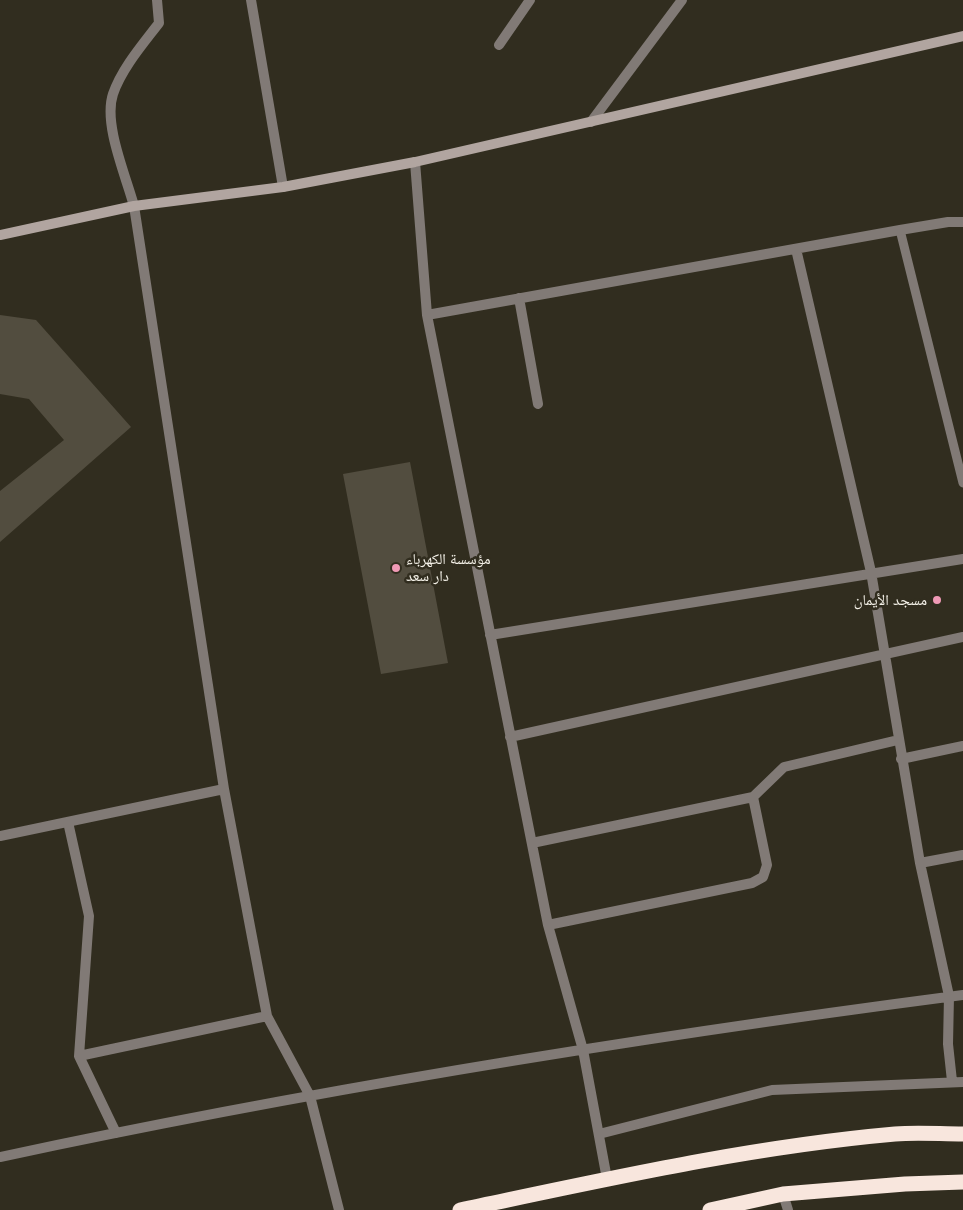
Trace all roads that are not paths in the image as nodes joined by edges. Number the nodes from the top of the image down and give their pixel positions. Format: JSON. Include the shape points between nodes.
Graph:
{"nodes":[{"id":1,"x":157,"y":0,"type":"edge"},
{"id":2,"x":250,"y":0,"type":"edge"},
{"id":3,"x":530,"y":0,"type":"edge"},
{"id":4,"x":682,"y":0,"type":"edge"},
{"id":5,"x":963,"y":36,"type":"edge"},
{"id":6,"x":500,"y":45,"type":"dead end"},
{"id":7,"x":591,"y":122,"type":"junction"},
{"id":8,"x":415,"y":162,"type":"junction"},
{"id":9,"x":283,"y":187,"type":"junction"},
{"id":10,"x":134,"y":206,"type":"junction"},
{"id":11,"x":963,"y":222,"type":"edge"},
{"id":12,"x":900,"y":230,"type":"junction"},
{"id":13,"x":0,"y":235,"type":"edge"},
{"id":14,"x":796,"y":249,"type":"junction"},
{"id":15,"x":519,"y":298,"type":"junction"},
{"id":16,"x":427,"y":314,"type":"junction"},
{"id":17,"x":538,"y":404,"type":"dead end"},
{"id":18,"x":963,"y":483,"type":"edge"},
{"id":19,"x":963,"y":559,"type":"edge"},
{"id":20,"x":872,"y":572,"type":"junction"},
{"id":21,"x":490,"y":635,"type":"junction"},
{"id":22,"x":963,"y":637,"type":"edge"},
{"id":23,"x":884,"y":654,"type":"junction"},
{"id":24,"x":510,"y":737,"type":"junction"},
{"id":25,"x":898,"y":740,"type":"junction"},
{"id":26,"x":963,"y":746,"type":"edge"},
{"id":27,"x":901,"y":758,"type":"junction"},
{"id":28,"x":224,"y":789,"type":"junction"},
{"id":29,"x":753,"y":797,"type":"junction"},
{"id":30,"x":68,"y":822,"type":"junction"},
{"id":31,"x":0,"y":836,"type":"edge"},
{"id":32,"x":532,"y":843,"type":"junction"},
{"id":33,"x":963,"y":855,"type":"edge"},
{"id":34,"x":920,"y":863,"type":"junction"},
{"id":35,"x":548,"y":925,"type":"junction"},
{"id":36,"x":963,"y":994,"type":"edge"},
{"id":37,"x":949,"y":996,"type":"junction"},
{"id":38,"x":267,"y":1016,"type":"junction"},
{"id":39,"x":583,"y":1050,"type":"junction"},
{"id":40,"x":79,"y":1056,"type":"junction"},
{"id":41,"x":958,"y":1081,"type":"edge"},
{"id":42,"x":310,"y":1096,"type":"junction"},
{"id":43,"x":116,"y":1132,"type":"junction"},
{"id":44,"x":599,"y":1134,"type":"junction"},
{"id":45,"x":963,"y":1134,"type":"edge"},
{"id":46,"x":0,"y":1158,"type":"edge"},
{"id":47,"x":607,"y":1179,"type":"junction"},
{"id":48,"x":963,"y":1182,"type":"edge"},
{"id":49,"x":783,"y":1194,"type":"junction"},
{"id":50,"x":338,"y":1210,"type":"edge"},
{"id":51,"x":460,"y":1210,"type":"edge"},
{"id":52,"x":710,"y":1210,"type":"edge"},
{"id":53,"x":788,"y":1210,"type":"edge"}],
"edges":[{"from":1,"to":10,"type":"street","via":[[159,23],[133,57],[113,94],[110,119]]},
{"from":2,"to":9,"type":"street"},
{"from":3,"to":6,"type":"street"},
{"from":4,"to":7,"type":"street"},
{"from":5,"to":7,"type":"street"},
{"from":7,"to":8,"type":"street"},
{"from":8,"to":9,"type":"street"},
{"from":8,"to":16,"type":"street"},
{"from":9,"to":10,"type":"street"},
{"from":10,"to":13,"type":"street"},
{"from":10,"to":28,"type":"street"},
{"from":11,"to":12,"type":"street"},
{"from":12,"to":14,"type":"street"},
{"from":12,"to":18,"type":"lane"},
{"from":14,"to":15,"type":"street"},
{"from":14,"to":20,"type":"street"},
{"from":15,"to":16,"type":"street"},
{"from":15,"to":17,"type":"street"},
{"from":16,"to":21,"type":"street"},
{"from":19,"to":20,"type":"street"},
{"from":20,"to":21,"type":"street"},
{"from":20,"to":23,"type":"street"},
{"from":21,"to":24,"type":"street"},
{"from":22,"to":23,"type":"street"},
{"from":23,"to":24,"type":"street"},
{"from":23,"to":25,"type":"street"},
{"from":24,"to":32,"type":"street"},
{"from":25,"to":27,"type":"street"},
{"from":25,"to":29,"type":"street","via":[[784,767]]},
{"from":26,"to":27,"type":"street"},
{"from":27,"to":34,"type":"street"},
{"from":28,"to":30,"type":"street"},
{"from":28,"to":38,"type":"street"},
{"from":29,"to":32,"type":"street"},
{"from":29,"to":35,"type":"street","via":[[767,865],[763,877]]},
{"from":30,"to":31,"type":"street"},
{"from":30,"to":40,"type":"street","via":[[89,916]]},
{"from":32,"to":35,"type":"street"},
{"from":33,"to":34,"type":"street"},
{"from":34,"to":37,"type":"street"},
{"from":35,"to":39,"type":"street"},
{"from":36,"to":37,"type":"street"},
{"from":37,"to":39,"type":"street"},
{"from":37,"to":41,"type":"street","via":[[948,1044]]},
{"from":38,"to":40,"type":"street"},
{"from":38,"to":42,"type":"street"},
{"from":39,"to":42,"type":"street"},
{"from":39,"to":44,"type":"street"},
{"from":40,"to":43,"type":"street"},
{"from":41,"to":44,"type":"street","via":[[772,1090]]},
{"from":42,"to":43,"type":"street"},
{"from":42,"to":50,"type":"street"},
{"from":43,"to":46,"type":"street"},
{"from":44,"to":47,"type":"street"},
{"from":45,"to":47,"type":"highway","via":[[887,1135],[775,1149]]},
{"from":47,"to":51,"type":"highway"},
{"from":48,"to":49,"type":"highway"},
{"from":49,"to":52,"type":"highway"},
{"from":49,"to":53,"type":"street"}]}
